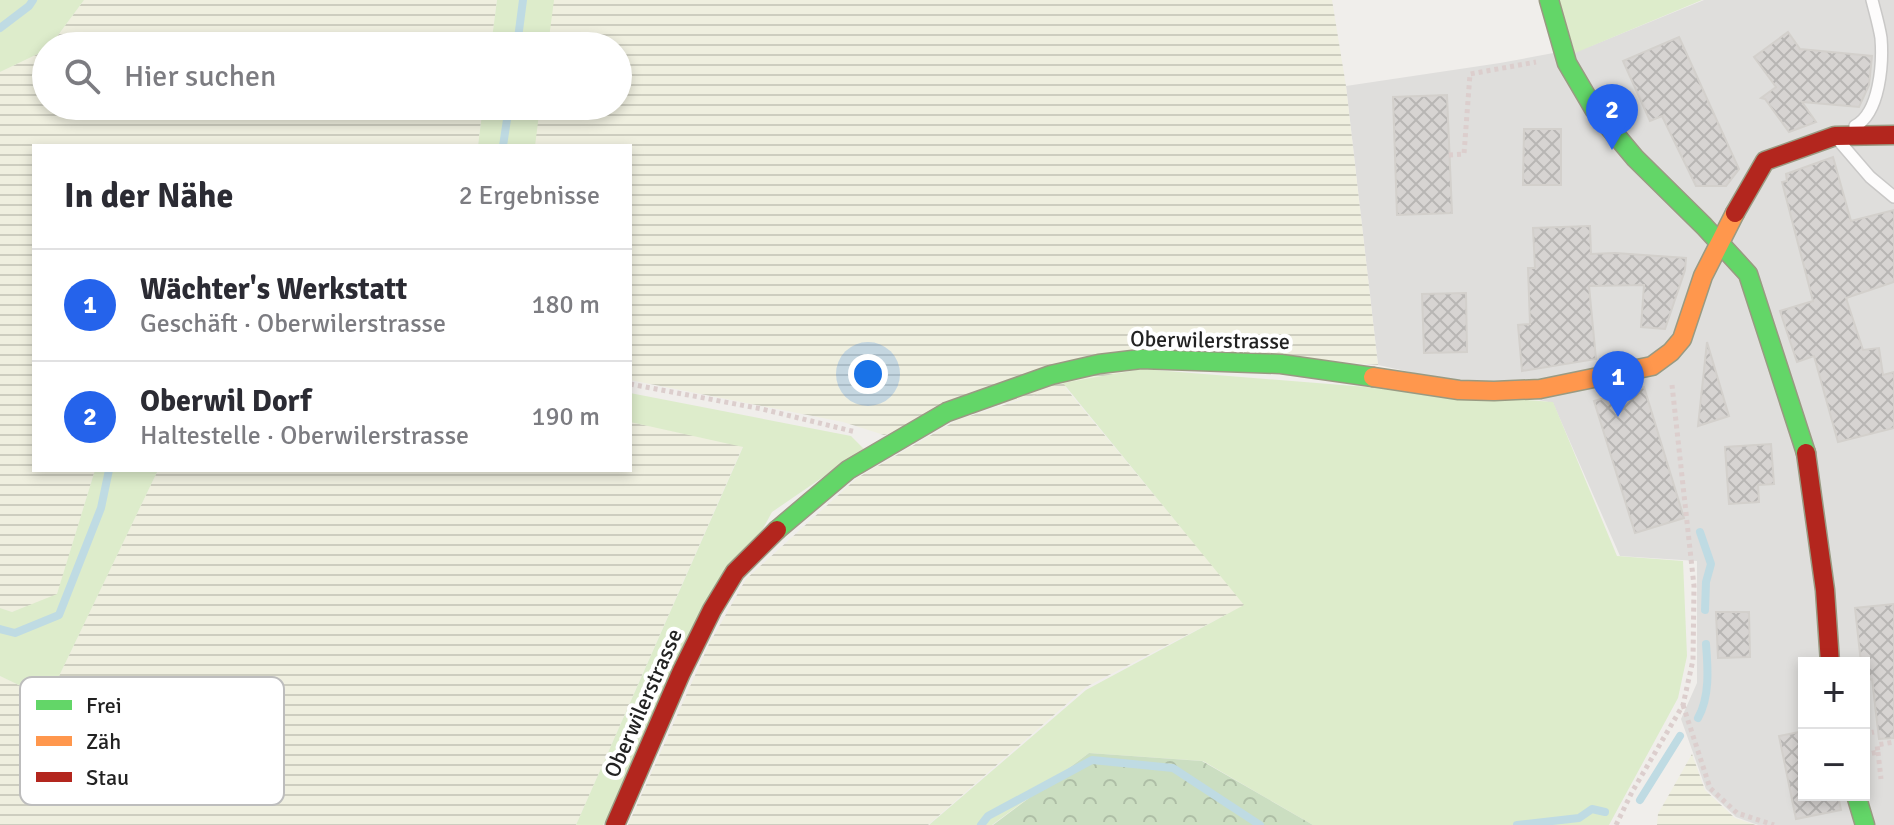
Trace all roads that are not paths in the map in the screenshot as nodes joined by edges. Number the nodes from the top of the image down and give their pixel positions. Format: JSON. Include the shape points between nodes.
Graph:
{"nodes":[{"id":1,"x":1549,"y":0,"type":"edge"},
{"id":2,"x":1872,"y":0,"type":"edge"},
{"id":3,"x":1894,"y":135,"type":"edge"},
{"id":4,"x":1835,"y":136,"type":"junction"},
{"id":5,"x":1894,"y":197,"type":"edge"},
{"id":6,"x":1719,"y":241,"type":"junction"},
{"id":7,"x":1830,"y":657,"type":"edge"},
{"id":8,"x":1858,"y":801,"type":"edge"},
{"id":9,"x":615,"y":825,"type":"edge"},
{"id":10,"x":1865,"y":825,"type":"edge"}],
"edges":[{"from":1,"to":6,"type":"street","via":[[1564,57],[1597,113]]},
{"from":2,"to":4,"type":"lane","via":[[1881,38],[1879,89],[1865,121]]},
{"from":3,"to":4,"type":"street"},
{"from":4,"to":5,"type":"lane"},
{"from":4,"to":6,"type":"street","via":[[1765,161]]},
{"from":6,"to":7,"type":"street","via":[[1748,274],[1808,458]]},
{"from":6,"to":9,"type":"street","name":"Oberwilerstrasse","via":[[1682,339],[1652,366],[1611,377],[1540,389],[1459,390],[1281,364],[1141,359],[1051,375],[947,412],[848,470],[735,572],[681,673]]},
{"from":8,"to":10,"type":"street"}]}
